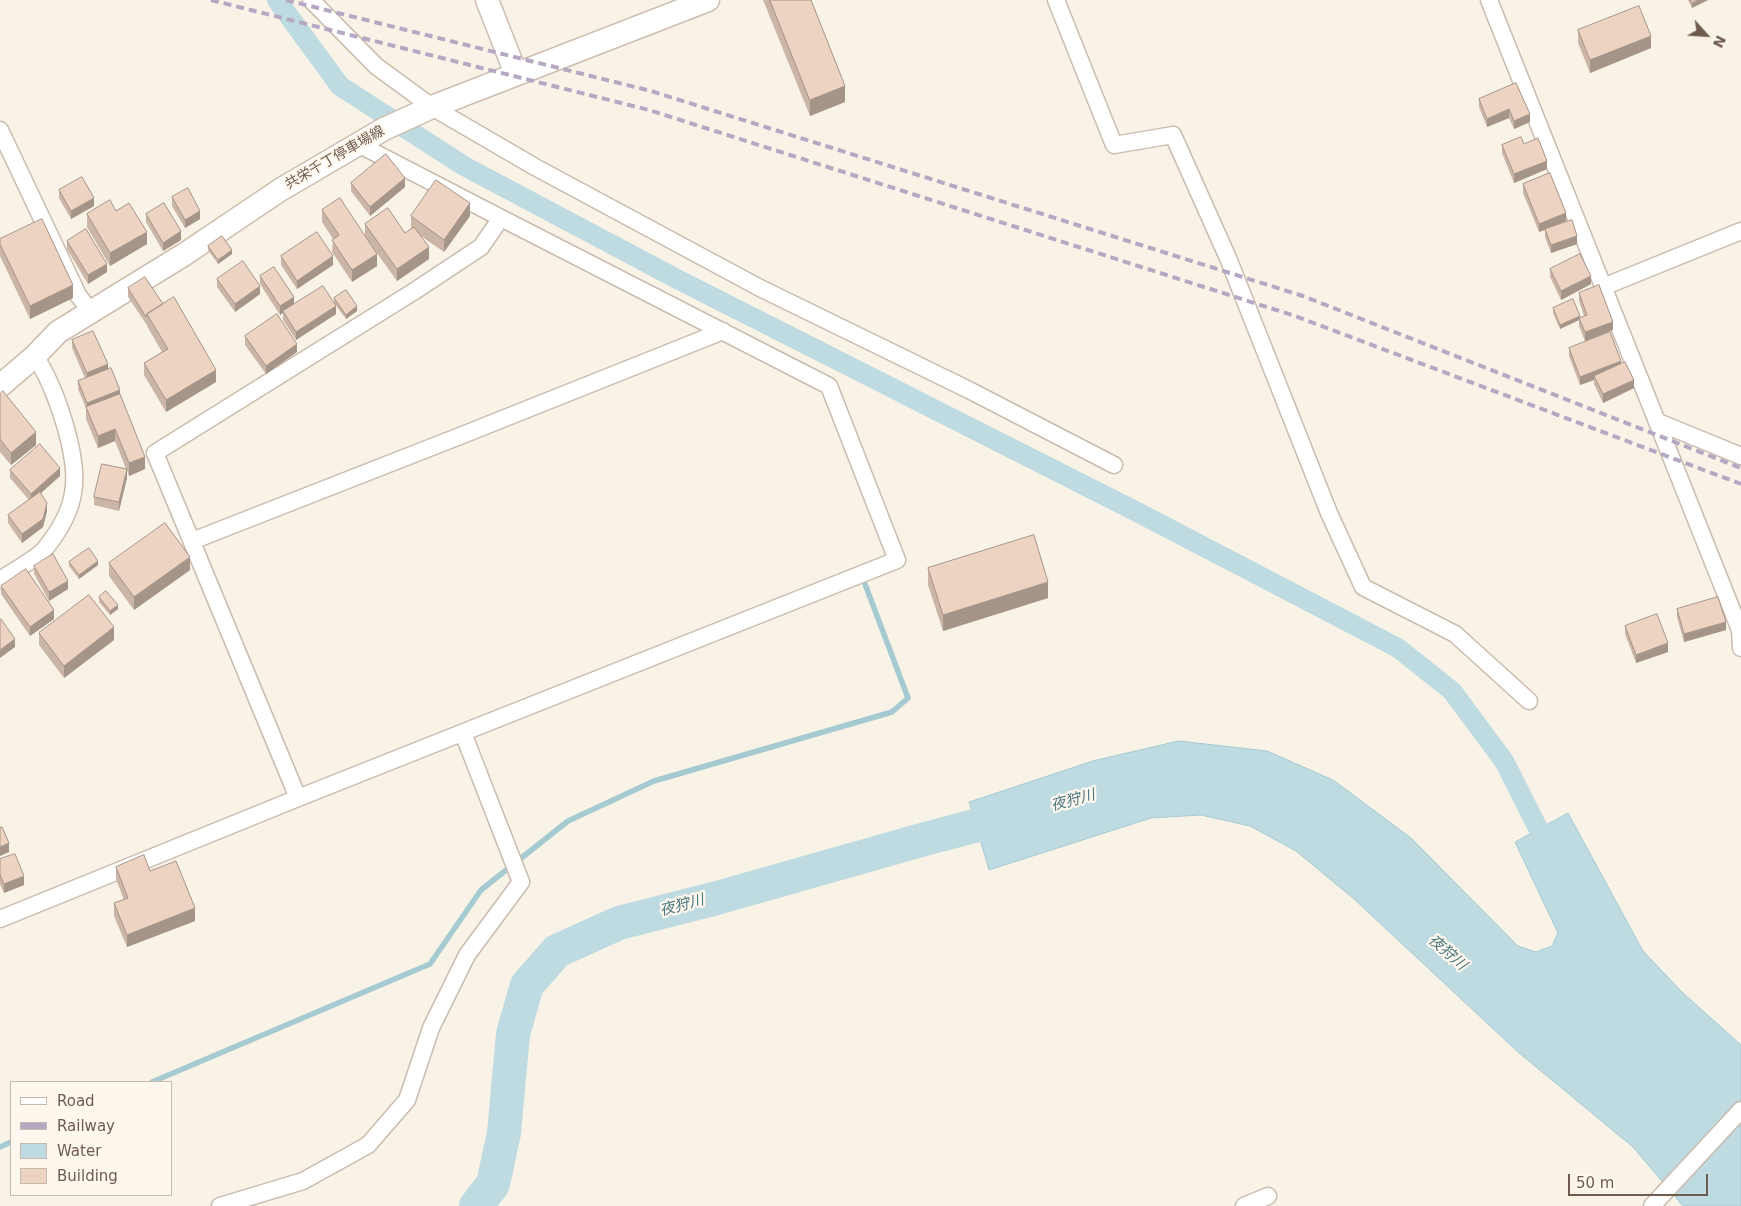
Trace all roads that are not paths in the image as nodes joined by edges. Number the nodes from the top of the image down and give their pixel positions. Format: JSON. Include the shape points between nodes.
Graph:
{"nodes":[{"id":1,"x":311,"y":0,"type":"edge"},
{"id":2,"x":487,"y":0,"type":"edge"},
{"id":3,"x":708,"y":0,"type":"edge"},
{"id":4,"x":1056,"y":0,"type":"edge"},
{"id":5,"x":1489,"y":0,"type":"edge"},
{"id":6,"x":516,"y":74,"type":"junction"},
{"id":7,"x":432,"y":107,"type":"junction"},
{"id":8,"x":0,"y":130,"type":"edge"},
{"id":9,"x":358,"y":144,"type":"junction"},
{"id":10,"x":501,"y":218,"type":"junction"},
{"id":11,"x":1741,"y":231,"type":"edge"},
{"id":12,"x":1603,"y":288,"type":"junction"},
{"id":13,"x":91,"y":312,"type":"junction"},
{"id":14,"x":723,"y":331,"type":"junction"},
{"id":15,"x":35,"y":356,"type":"junction"},
{"id":16,"x":0,"y":386,"type":"edge"},
{"id":17,"x":1658,"y":422,"type":"junction"},
{"id":18,"x":1741,"y":456,"type":"edge"},
{"id":19,"x":1114,"y":465,"type":"dead end"},
{"id":20,"x":192,"y":541,"type":"junction"},
{"id":21,"x":0,"y":580,"type":"edge"},
{"id":22,"x":1741,"y":648,"type":"edge"},
{"id":23,"x":1529,"y":701,"type":"dead end"},
{"id":24,"x":463,"y":733,"type":"junction"},
{"id":25,"x":298,"y":798,"type":"junction"},
{"id":26,"x":0,"y":919,"type":"edge"},
{"id":27,"x":1741,"y":1110,"type":"edge"},
{"id":28,"x":1268,"y":1196,"type":"dead end"},
{"id":29,"x":220,"y":1206,"type":"edge"},
{"id":30,"x":1244,"y":1206,"type":"edge"},
{"id":31,"x":1652,"y":1206,"type":"edge"}],
"edges":[{"from":1,"to":7,"type":"street","via":[[376,66]]},
{"from":2,"to":6,"type":"main road"},
{"from":3,"to":6,"type":"main road","name":"共栄千丁停車場線"},
{"from":4,"to":23,"type":"street","via":[[1114,145],[1173,135],[1228,258],[1329,513],[1363,587],[1455,634]]},
{"from":5,"to":12,"type":"street"},
{"from":6,"to":7,"type":"main road","name":"共栄千丁停車場線"},
{"from":7,"to":9,"type":"main road","name":"共栄千丁停車場線"},
{"from":7,"to":19,"type":"street","via":[[534,168],[760,288]]},
{"from":8,"to":13,"type":"street","via":[[78,295]]},
{"from":9,"to":10,"type":"street"},
{"from":9,"to":13,"type":"main road","name":"共栄千丁停車場線","via":[[280,190]]},
{"from":10,"to":14,"type":"street"},
{"from":10,"to":20,"type":"street","via":[[481,247],[155,453]]},
{"from":11,"to":12,"type":"street"},
{"from":12,"to":17,"type":"street"},
{"from":13,"to":15,"type":"main road","name":"共栄千丁停車場線","via":[[58,332]]},
{"from":14,"to":20,"type":"street"},
{"from":14,"to":24,"type":"street","via":[[829,386],[897,560]]},
{"from":15,"to":16,"type":"main road","name":"共栄千丁停車場線"},
{"from":15,"to":21,"type":"street","via":[[65,425],[73,466],[73,493],[61,526],[42,551]]},
{"from":17,"to":18,"type":"street"},
{"from":17,"to":22,"type":"street","via":[[1740,630]]},
{"from":20,"to":25,"type":"street"},
{"from":24,"to":25,"type":"street"},
{"from":24,"to":29,"type":"street","via":[[521,882],[467,955],[430,1028],[406,1100],[368,1145],[303,1181]]},
{"from":25,"to":26,"type":"street"},
{"from":27,"to":31,"type":"street"},
{"from":28,"to":30,"type":"street"}]}
